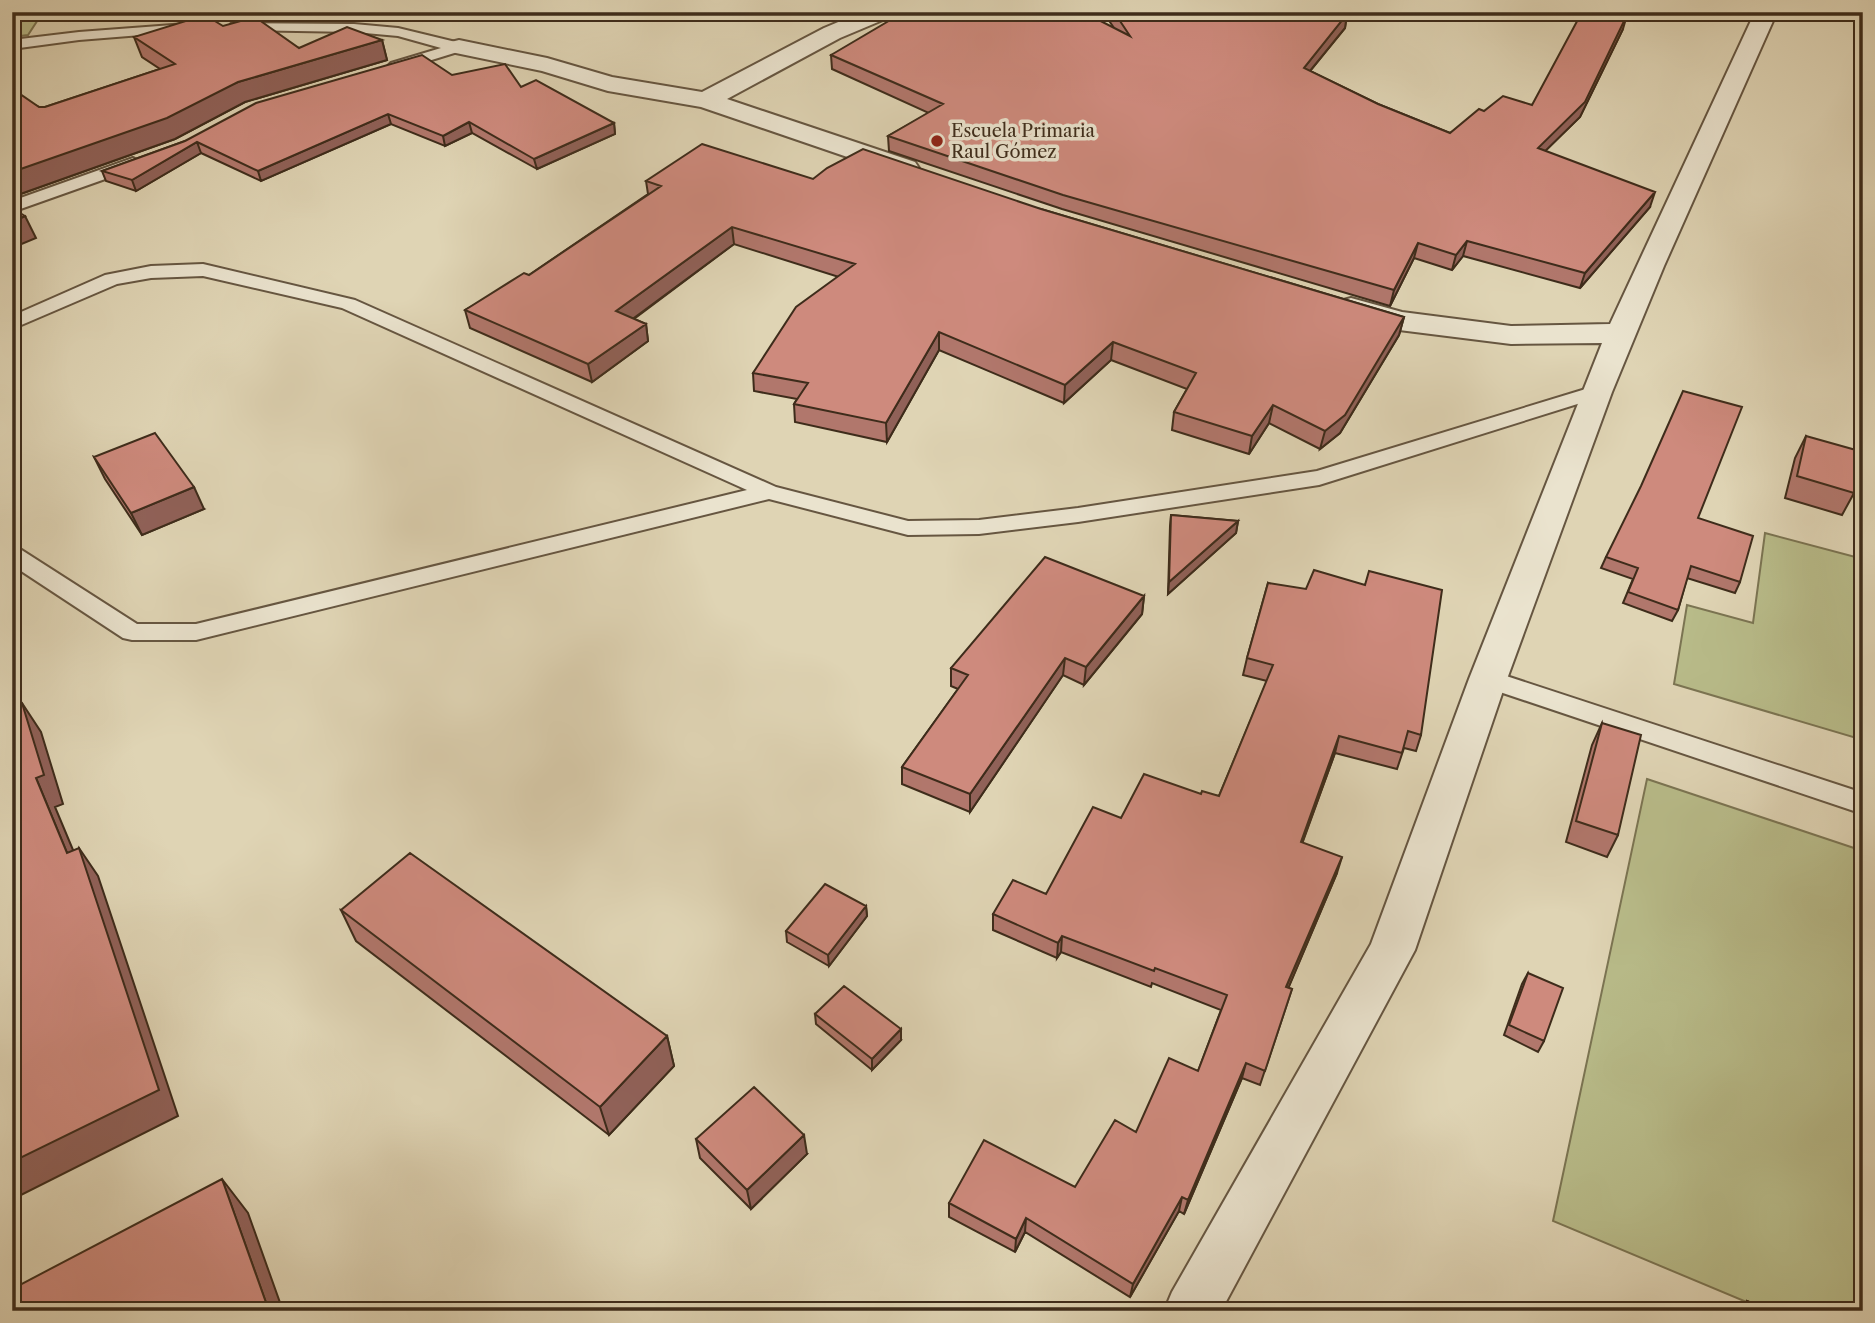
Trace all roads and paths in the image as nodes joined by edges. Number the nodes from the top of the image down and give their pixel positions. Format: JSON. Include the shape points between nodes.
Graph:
{"nodes":[{"id":1,"x":882,"y":12,"type":"edge"},
{"id":2,"x":1766,"y":12,"type":"edge"},
{"id":3,"x":198,"y":27,"type":"edge"},
{"id":4,"x":222,"y":27,"type":"edge"},
{"id":5,"x":12,"y":45,"type":"edge"},
{"id":6,"x":459,"y":47,"type":"junction"},
{"id":7,"x":381,"y":70,"type":"edge"},
{"id":8,"x":706,"y":100,"type":"junction"},
{"id":9,"x":143,"y":159,"type":"edge"},
{"id":10,"x":934,"y":178,"type":"edge"},
{"id":11,"x":12,"y":206,"type":"edge"},
{"id":12,"x":1332,"y":301,"type":"edge"},
{"id":13,"x":12,"y":323,"type":"edge"},
{"id":14,"x":1622,"y":333,"type":"junction"},
{"id":15,"x":1596,"y":392,"type":"junction"},
{"id":16,"x":769,"y":492,"type":"junction"},
{"id":17,"x":12,"y":554,"type":"edge"},
{"id":18,"x":1488,"y":679,"type":"junction"},
{"id":19,"x":1863,"y":804,"type":"edge"},
{"id":20,"x":1191,"y":1311,"type":"edge"}],
"edges":[{"from":1,"to":8,"type":"street","via":[[832,33]]},
{"from":2,"to":14,"type":"street"},
{"from":3,"to":5,"type":"lane"},
{"from":4,"to":6,"type":"lane","via":[[365,29]]},
{"from":6,"to":7,"type":"lane"},
{"from":6,"to":8,"type":"street","via":[[547,65],[608,84]]},
{"from":8,"to":10,"type":"street"},
{"from":9,"to":11,"type":"lane"},
{"from":12,"to":14,"type":"street","via":[[1399,321],[1511,335]]},
{"from":13,"to":16,"type":"lane","via":[[112,279],[203,270],[348,304]]},
{"from":14,"to":15,"type":"street"},
{"from":15,"to":16,"type":"lane","via":[[1319,478],[979,527],[908,528]]},
{"from":15,"to":18,"type":"street"},
{"from":16,"to":17,"type":"lane","via":[[197,632],[132,632]]},
{"from":18,"to":19,"type":"lane"},
{"from":18,"to":20,"type":"street","via":[[1392,950]]}]}
